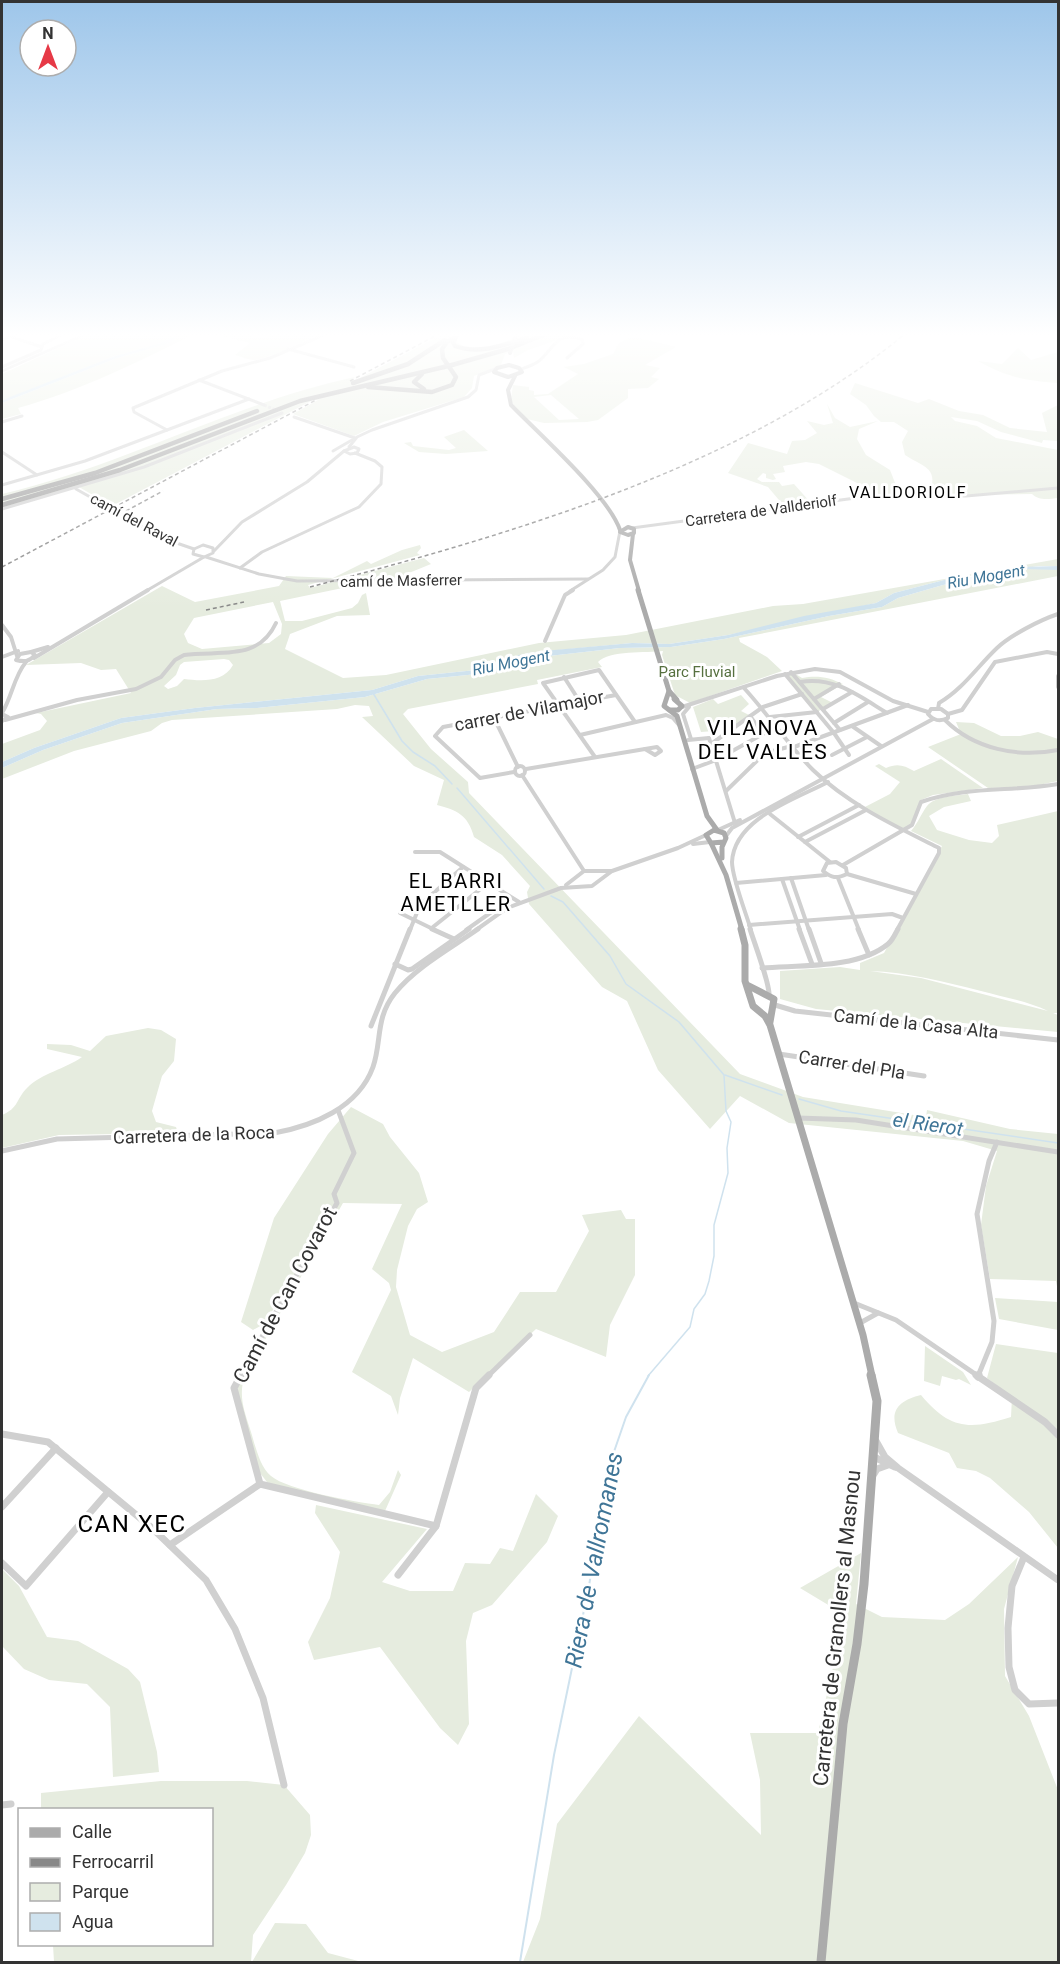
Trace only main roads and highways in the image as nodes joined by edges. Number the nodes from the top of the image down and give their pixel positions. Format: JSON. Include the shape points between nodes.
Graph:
{"nodes":[{"id":1,"x":216,"y":426,"type":"edge"},
{"id":2,"x":232,"y":426,"type":"edge"},
{"id":3,"x":531,"y":426,"type":"edge"},
{"id":4,"x":2,"y":500,"type":"edge"},
{"id":5,"x":2,"y":507,"type":"edge"},
{"id":6,"x":617,"y":521,"type":"junction"},
{"id":7,"x":630,"y":528,"type":"junction"},
{"id":8,"x":622,"y":533,"type":"junction"},
{"id":9,"x":634,"y":533,"type":"junction"},
{"id":10,"x":633,"y":541,"type":"junction"},
{"id":11,"x":669,"y":691,"type":"junction"},
{"id":12,"x":667,"y":700,"type":"junction"},
{"id":13,"x":679,"y":705,"type":"junction"},
{"id":14,"x":667,"y":708,"type":"junction"},
{"id":15,"x":677,"y":716,"type":"junction"},
{"id":16,"x":707,"y":816,"type":"junction"},
{"id":17,"x":717,"y":830,"type":"junction"},
{"id":18,"x":706,"y":834,"type":"junction"},
{"id":19,"x":725,"y":839,"type":"junction"},
{"id":20,"x":711,"y":842,"type":"junction"},
{"id":21,"x":723,"y":867,"type":"junction"},
{"id":22,"x":748,"y":986,"type":"junction"},
{"id":23,"x":766,"y":995,"type":"junction"},
{"id":24,"x":752,"y":999,"type":"junction"},
{"id":25,"x":773,"y":1007,"type":"junction"},
{"id":26,"x":760,"y":1011,"type":"junction"},
{"id":27,"x":770,"y":1024,"type":"junction"},
{"id":28,"x":821,"y":1962,"type":"edge"}],
"edges":[{"from":1,"to":4,"type":"highway","via":[[95,473]]},
{"from":2,"to":5,"type":"highway","via":[[120,470]]},
{"from":3,"to":6,"type":"main road","via":[[584,479]]},
{"from":6,"to":7,"type":"main road"},
{"from":6,"to":8,"type":"main road"},
{"from":7,"to":8,"type":"main road"},
{"from":7,"to":9,"type":"main road"},
{"from":8,"to":9,"type":"main road"},
{"from":8,"to":10,"type":"main road"},
{"from":9,"to":10,"type":"main road"},
{"from":10,"to":11,"type":"main road","via":[[630,560]]},
{"from":11,"to":12,"type":"main road"},
{"from":11,"to":13,"type":"main road"},
{"from":12,"to":13,"type":"main road"},
{"from":12,"to":14,"type":"main road"},
{"from":13,"to":14,"type":"main road"},
{"from":13,"to":15,"type":"main road"},
{"from":14,"to":15,"type":"main road"},
{"from":15,"to":16,"type":"main road"},
{"from":16,"to":17,"type":"main road"},
{"from":16,"to":18,"type":"main road"},
{"from":17,"to":18,"type":"main road"},
{"from":17,"to":19,"type":"main road"},
{"from":18,"to":20,"type":"main road"},
{"from":19,"to":20,"type":"main road"},
{"from":19,"to":21,"type":"main road"},
{"from":20,"to":21,"type":"main road"},
{"from":21,"to":22,"type":"main road","via":[[742,932],[743,973]]},
{"from":22,"to":23,"type":"main road"},
{"from":22,"to":24,"type":"main road"},
{"from":23,"to":24,"type":"main road"},
{"from":23,"to":25,"type":"main road","via":[[774,999]]},
{"from":24,"to":26,"type":"main road","name":"Carretera de Granollers al Masnou"},
{"from":25,"to":26,"type":"main road"},
{"from":25,"to":27,"type":"main road","name":"Carretera de Granollers al Masnou"},
{"from":26,"to":27,"type":"main road","name":"Carretera de Granollers al Masnou"},
{"from":27,"to":28,"type":"main road","name":"Carretera de Granollers al Masnou","via":[[860,1323],[876,1391],[873,1476],[857,1644],[843,1724]]}]}
